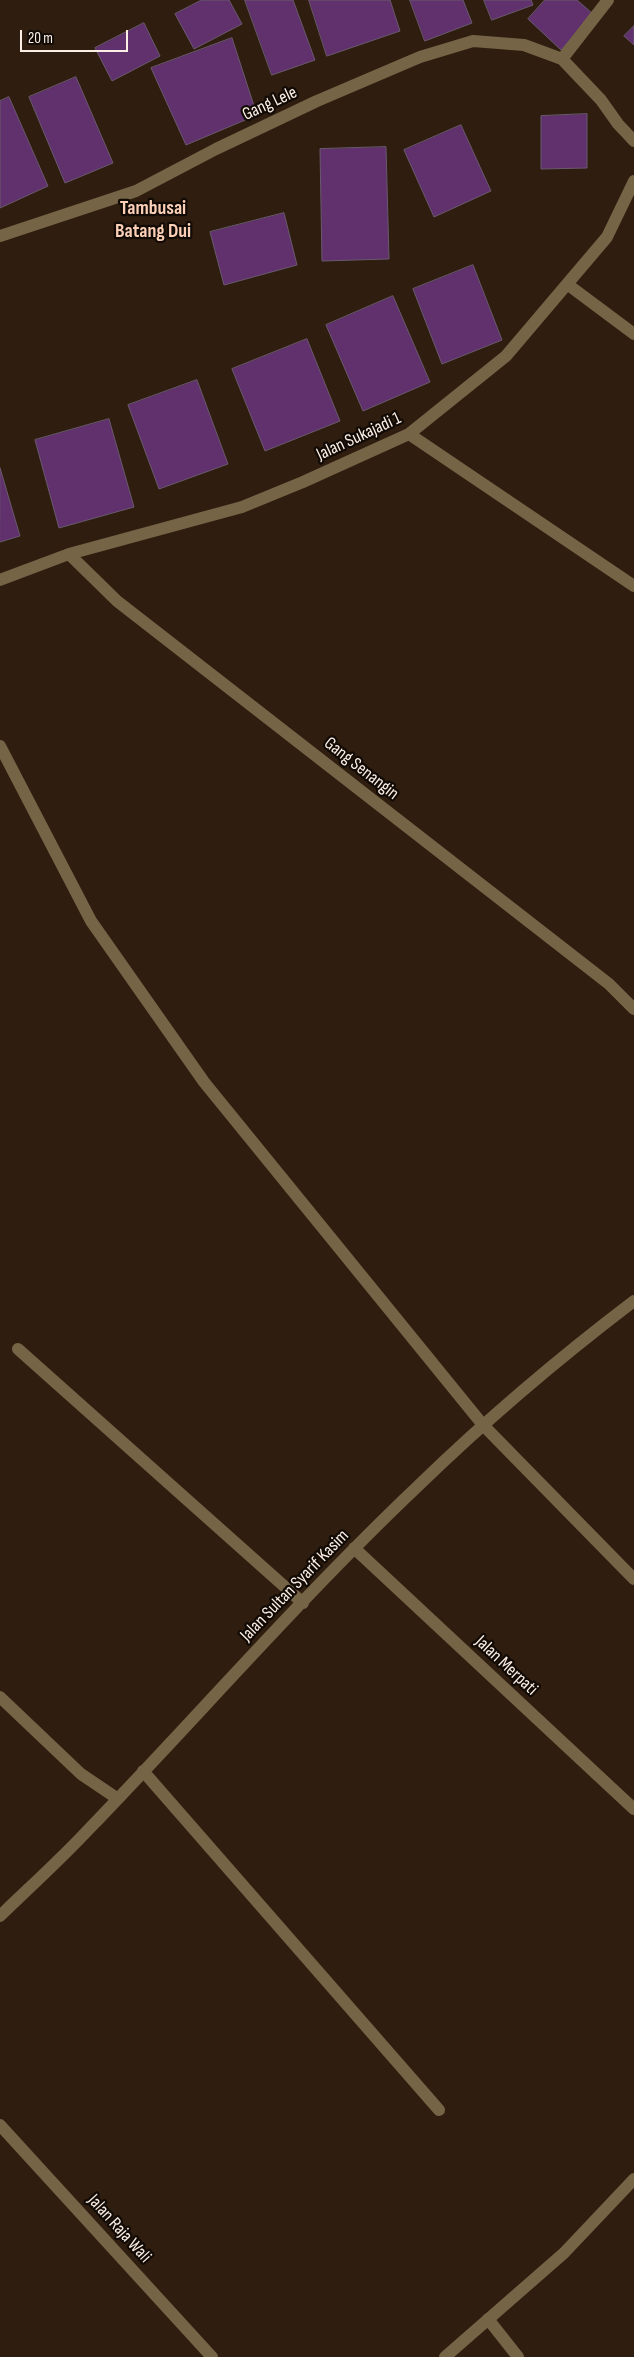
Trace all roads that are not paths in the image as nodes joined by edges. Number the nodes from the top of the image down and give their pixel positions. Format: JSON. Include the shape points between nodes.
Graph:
{"nodes":[{"id":1,"x":608,"y":0,"type":"edge"},
{"id":2,"x":562,"y":59,"type":"junction"},
{"id":3,"x":634,"y":141,"type":"edge"},
{"id":4,"x":634,"y":181,"type":"edge"},
{"id":5,"x":0,"y":236,"type":"edge"},
{"id":6,"x":567,"y":284,"type":"junction"},
{"id":7,"x":634,"y":334,"type":"edge"},
{"id":8,"x":409,"y":434,"type":"junction"},
{"id":9,"x":69,"y":554,"type":"junction"},
{"id":10,"x":0,"y":580,"type":"edge"},
{"id":11,"x":634,"y":586,"type":"edge"},
{"id":12,"x":0,"y":746,"type":"edge"},
{"id":13,"x":634,"y":1009,"type":"edge"},
{"id":14,"x":634,"y":1301,"type":"edge"},
{"id":15,"x":18,"y":1349,"type":"dead end"},
{"id":16,"x":483,"y":1425,"type":"junction"},
{"id":17,"x":354,"y":1548,"type":"junction"},
{"id":18,"x":634,"y":1580,"type":"edge"},
{"id":19,"x":303,"y":1603,"type":"junction"},
{"id":20,"x":0,"y":1697,"type":"edge"},
{"id":21,"x":143,"y":1771,"type":"junction"},
{"id":22,"x":118,"y":1799,"type":"junction"},
{"id":23,"x":634,"y":1809,"type":"edge"},
{"id":24,"x":0,"y":1916,"type":"edge"},
{"id":25,"x":438,"y":2110,"type":"dead end"},
{"id":26,"x":0,"y":2125,"type":"edge"},
{"id":27,"x":634,"y":2179,"type":"edge"},
{"id":28,"x":488,"y":2319,"type":"junction"},
{"id":29,"x":212,"y":2357,"type":"edge"},
{"id":30,"x":445,"y":2357,"type":"edge"},
{"id":31,"x":518,"y":2357,"type":"edge"}],
"edges":[{"from":1,"to":2,"type":"street"},
{"from":2,"to":3,"type":"street"},
{"from":2,"to":5,"type":"street","name":"Gang Lele","via":[[524,45],[473,41],[420,57],[317,101],[136,191]]},
{"from":4,"to":6,"type":"street","name":"Jalan Sukajadi 1","via":[[607,237]]},
{"from":6,"to":7,"type":"street"},
{"from":6,"to":8,"type":"street","name":"Jalan Sukajadi 1","via":[[506,356]]},
{"from":8,"to":9,"type":"street","name":"Jalan Sukajadi 1","via":[[242,507]]},
{"from":8,"to":11,"type":"street"},
{"from":9,"to":10,"type":"street","name":"Jalan Sukajadi 1"},
{"from":9,"to":13,"type":"street","name":"Gang Senangin","via":[[117,601],[609,984]]},
{"from":12,"to":16,"type":"street","via":[[91,921],[204,1082]]},
{"from":14,"to":16,"type":"street","name":"Jalan Sultan Syarif Kasim"},
{"from":15,"to":19,"type":"street"},
{"from":16,"to":17,"type":"street","name":"Jalan Sultan Syarif Kasim"},
{"from":16,"to":18,"type":"street"},
{"from":17,"to":19,"type":"street","name":"Jalan Sultan Syarif Kasim"},
{"from":17,"to":23,"type":"street","name":"Jalan Merpati"},
{"from":19,"to":21,"type":"street","name":"Jalan Sultan Syarif Kasim"},
{"from":20,"to":22,"type":"street","via":[[81,1774]]},
{"from":21,"to":22,"type":"street","name":"Jalan Sultan Syarif Kasim"},
{"from":21,"to":25,"type":"street"},
{"from":22,"to":24,"type":"street","name":"Jalan Sultan Syarif Kasim"},
{"from":26,"to":29,"type":"street","name":"Jalan Raja Wali"},
{"from":27,"to":28,"type":"street","via":[[564,2252]]},
{"from":28,"to":30,"type":"street"},
{"from":28,"to":31,"type":"street"}]}
